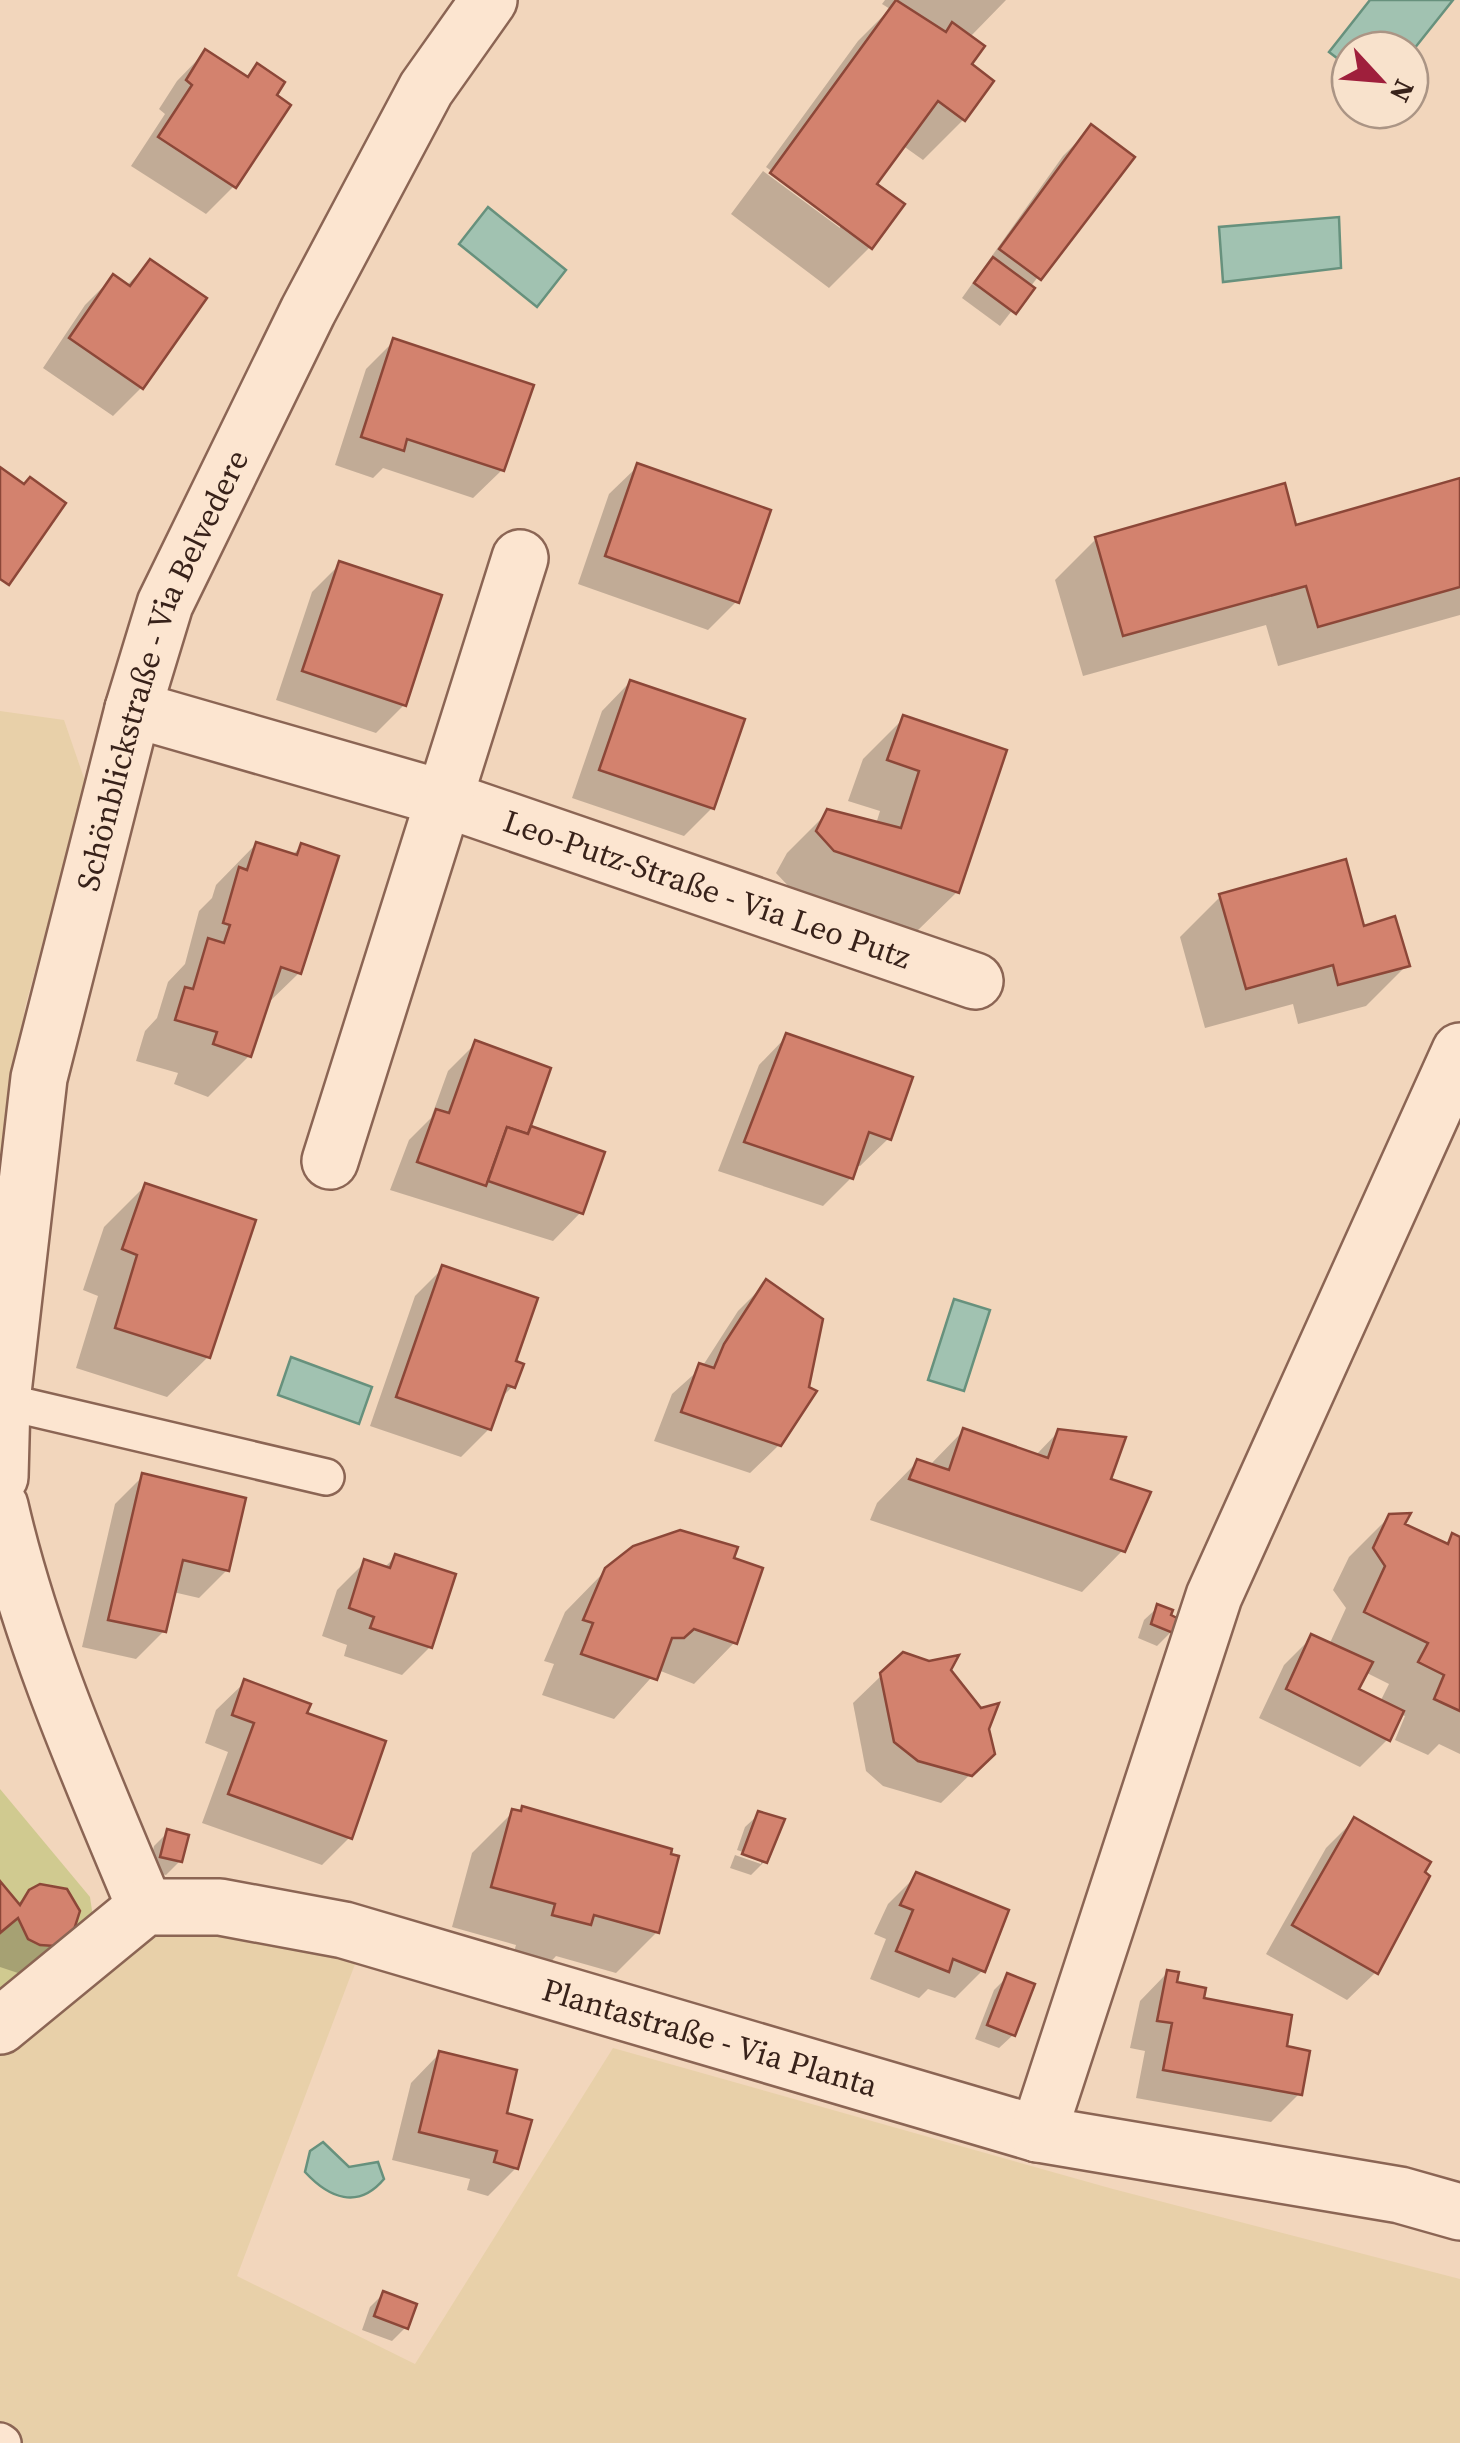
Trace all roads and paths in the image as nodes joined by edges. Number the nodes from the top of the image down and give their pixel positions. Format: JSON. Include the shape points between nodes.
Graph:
{"nodes":[{"id":1,"x":489,"y":0,"type":"edge"},
{"id":2,"x":520,"y":558,"type":"dead end"},
{"id":3,"x":133,"y":709,"type":"junction"},
{"id":4,"x":442,"y":798,"type":"junction"},
{"id":5,"x":974,"y":981,"type":"dead end"},
{"id":6,"x":1460,"y":1052,"type":"edge"},
{"id":7,"x":1439,"y":1147,"type":"edge"},
{"id":8,"x":330,"y":1161,"type":"dead end"},
{"id":9,"x":2,"y":1402,"type":"edge"},
{"id":10,"x":0,"y":1477,"type":"edge"},
{"id":11,"x":326,"y":1477,"type":"dead end"},
{"id":12,"x":0,"y":1506,"type":"edge"},
{"id":13,"x":145,"y":1907,"type":"junction"},
{"id":14,"x":0,"y":2026,"type":"edge"},
{"id":15,"x":1038,"y":2134,"type":"junction"},
{"id":16,"x":1460,"y":2212,"type":"edge"}],
"edges":[{"from":1,"to":3,"type":"street","name":"Schönblickstraße - Via Belvedere","via":[[426,89],[308,311],[165,604]]},
{"from":2,"to":4,"type":"street"},
{"from":3,"to":4,"type":"street","name":"Leo-Putz-Straße - Via Leo Putz"},
{"from":3,"to":9,"type":"street","name":"Schönblickstraße - Via Belvedere","via":[[39,1078]]},
{"from":4,"to":5,"type":"street","name":"Leo-Putz-Straße - Via Leo Putz"},
{"from":4,"to":8,"type":"street"},
{"from":6,"to":7,"type":"street"},
{"from":7,"to":15,"type":"street","via":[[1214,1596]]},
{"from":9,"to":10,"type":"street","name":"Schönblickstraße - Via Belvedere"},
{"from":9,"to":11,"type":"lane"},
{"from":12,"to":13,"type":"street","via":[[18,1584],[59,1700]]},
{"from":13,"to":14,"type":"street"},
{"from":13,"to":15,"type":"street","name":"Plantastraße - Via Planta","via":[[220,1908],[344,1930]]},
{"from":15,"to":16,"type":"street","name":"Plantastraße - Via Planta","via":[[1400,2195]]}]}
